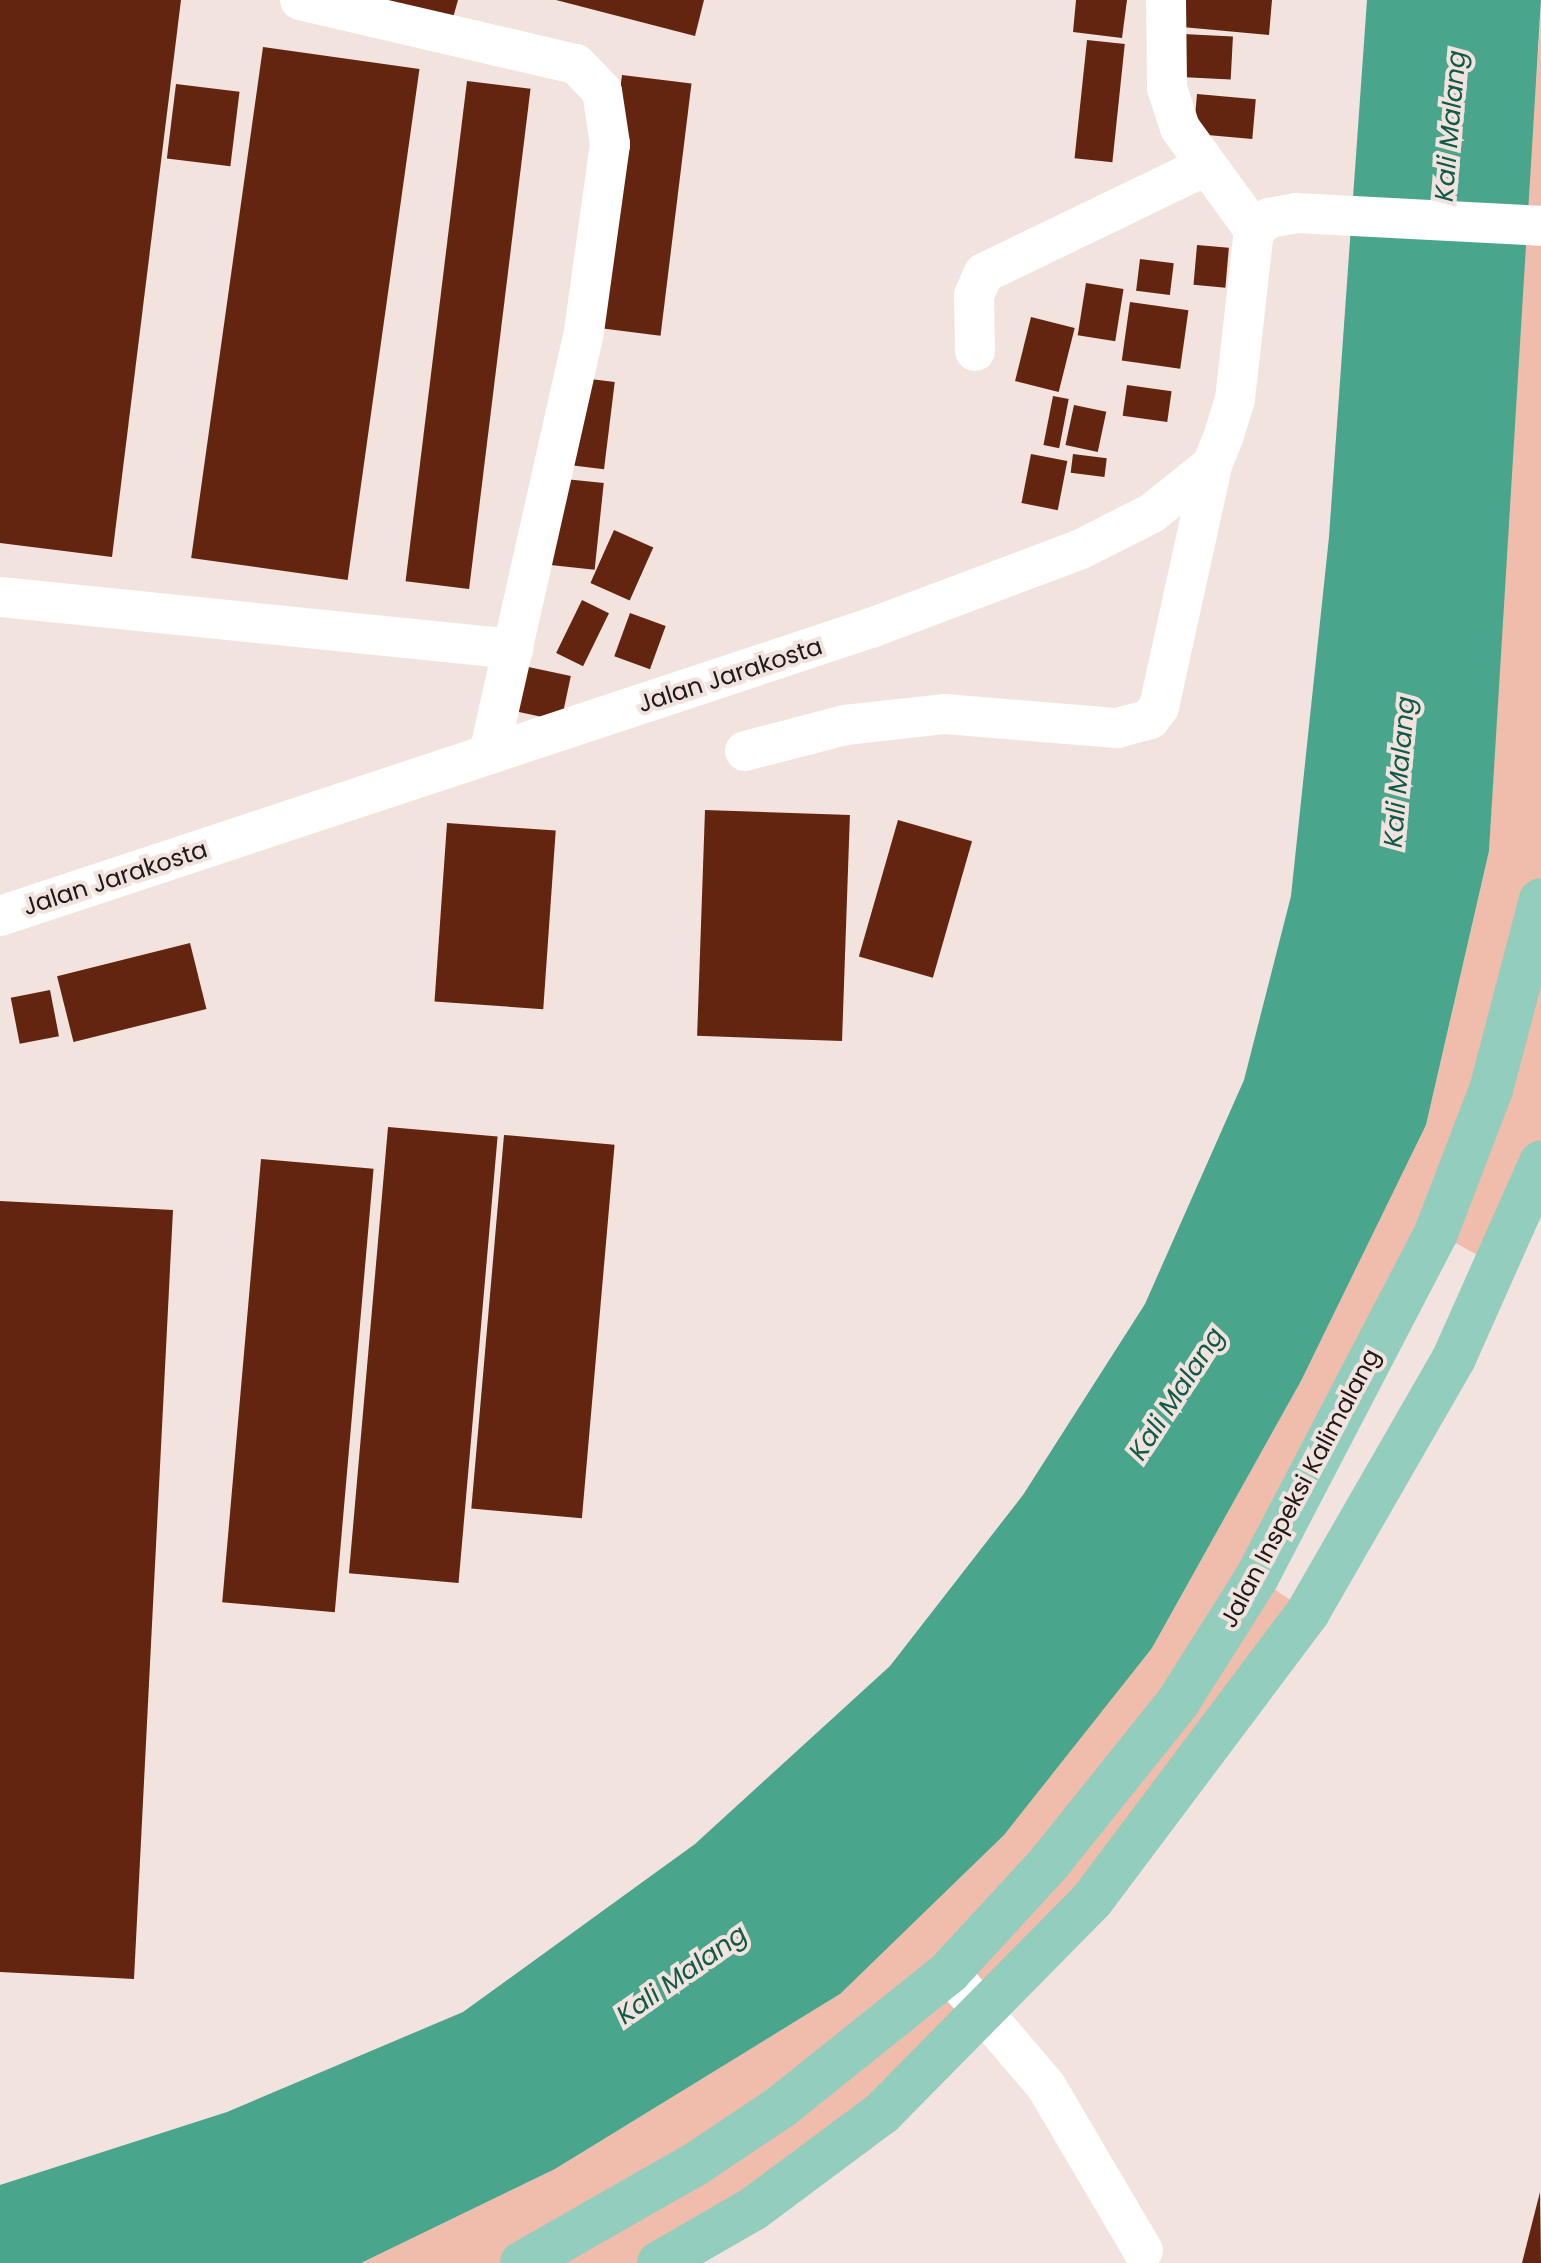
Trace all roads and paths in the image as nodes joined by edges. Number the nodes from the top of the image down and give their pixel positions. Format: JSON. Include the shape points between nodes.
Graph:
{"nodes":[{"id":1,"x":300,"y":0,"type":"edge"},
{"id":2,"x":1166,"y":0,"type":"edge"},
{"id":3,"x":1205,"y":166,"type":"junction"},
{"id":4,"x":1541,"y":226,"type":"edge"},
{"id":5,"x":1254,"y":230,"type":"junction"},
{"id":6,"x":975,"y":351,"type":"dead end"},
{"id":7,"x":1212,"y":465,"type":"junction"},
{"id":8,"x":0,"y":597,"type":"edge"},
{"id":9,"x":513,"y":649,"type":"junction"},
{"id":10,"x":745,"y":751,"type":"dead end"},
{"id":11,"x":489,"y":754,"type":"junction"},
{"id":12,"x":1541,"y":900,"type":"edge"},
{"id":13,"x":0,"y":916,"type":"edge"},
{"id":14,"x":1541,"y":1163,"type":"edge"},
{"id":15,"x":1436,"y":1233,"type":"junction"},
{"id":16,"x":1494,"y":1264,"type":"junction"},
{"id":17,"x":1257,"y":1577,"type":"junction"},
{"id":18,"x":1308,"y":1612,"type":"junction"},
{"id":19,"x":949,"y":1972,"type":"junction"},
{"id":20,"x":986,"y":2009,"type":"junction"},
{"id":21,"x":1143,"y":2251,"type":"dead end"},
{"id":22,"x":522,"y":2263,"type":"edge"},
{"id":23,"x":659,"y":2263,"type":"edge"}],
"edges":[{"from":1,"to":9,"type":"street","via":[[576,64],[602,91],[610,144],[584,332]]},
{"from":2,"to":3,"type":"street","via":[[1167,88],[1180,128]]},
{"from":3,"to":5,"type":"street"},
{"from":3,"to":6,"type":"street","via":[[984,273],[974,295]]},
{"from":4,"to":5,"type":"street","via":[[1325,213],[1269,218]]},
{"from":5,"to":7,"type":"street","via":[[1235,399]]},
{"from":7,"to":10,"type":"street","via":[[1159,707],[1150,719],[1117,728],[945,714],[845,725]]},
{"from":7,"to":11,"type":"street","name":"Jalan Jarakosta","via":[[1152,513],[1081,549],[871,628]]},
{"from":8,"to":9,"type":"street"},
{"from":9,"to":11,"type":"street"},
{"from":11,"to":13,"type":"street","name":"Jalan Jarakosta"},
{"from":12,"to":15,"type":"main road","name":"Jalan Inspeksi Kalimalang","via":[[1491,1090]]},
{"from":14,"to":16,"type":"main road"},
{"from":15,"to":16,"type":"main road"},
{"from":15,"to":17,"type":"main road","name":"Jalan Inspeksi Kalimalang"},
{"from":16,"to":18,"type":"main road","via":[[1454,1358]]},
{"from":17,"to":18,"type":"main road"},
{"from":17,"to":19,"type":"main road","name":"Jalan Inspeksi Kalimalang","via":[[1178,1702],[1050,1862]]},
{"from":18,"to":20,"type":"main road","via":[[1092,1900]]},
{"from":19,"to":20,"type":"street"},
{"from":19,"to":22,"type":"main road","name":"Jalan Inspeksi Kalimalang","via":[[770,2114]]},
{"from":20,"to":21,"type":"street","via":[[1046,2086]]},
{"from":20,"to":23,"type":"main road","via":[[882,2113],[753,2209]]}]}
